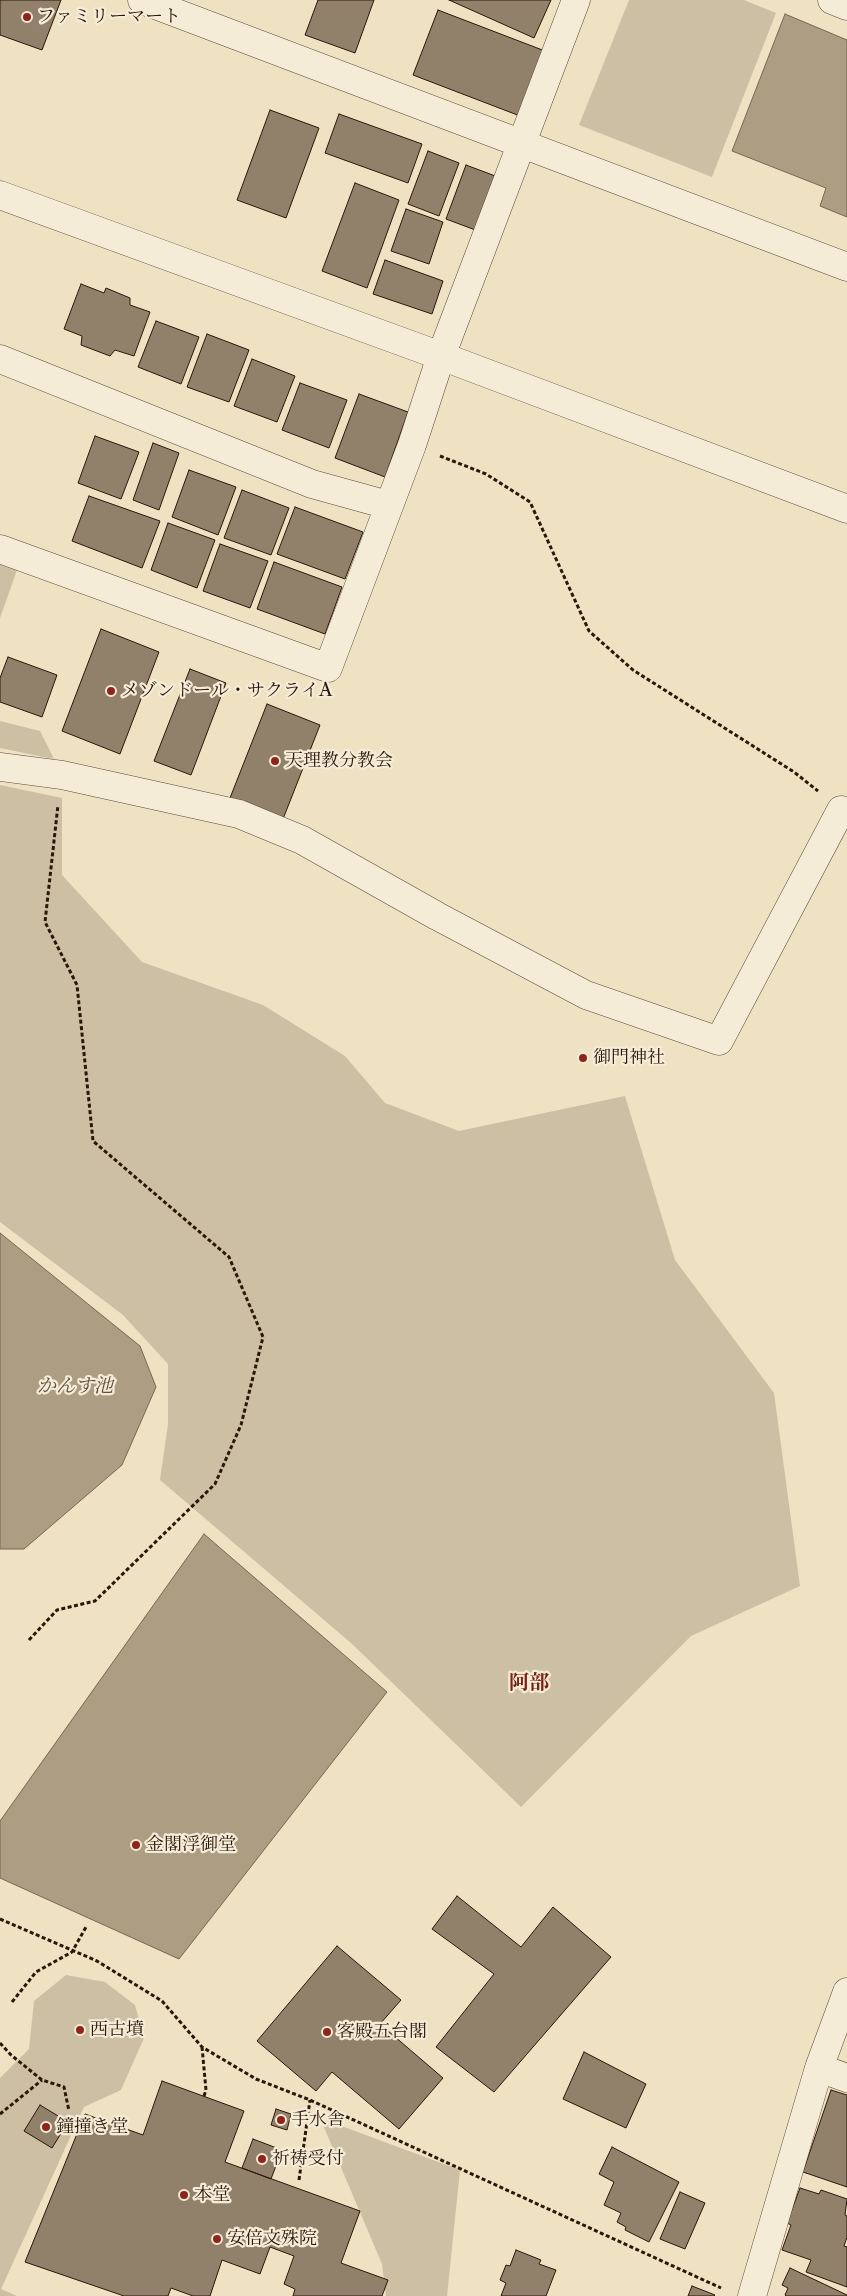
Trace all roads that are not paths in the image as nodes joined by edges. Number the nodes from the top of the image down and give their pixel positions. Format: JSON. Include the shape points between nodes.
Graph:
{"nodes":[{"id":1,"x":142,"y":0,"type":"edge"},
{"id":2,"x":576,"y":0,"type":"edge"},
{"id":3,"x":832,"y":0,"type":"edge"},
{"id":4,"x":847,"y":6,"type":"edge"},
{"id":5,"x":521,"y":143,"type":"junction"},
{"id":6,"x":0,"y":196,"type":"edge"},
{"id":7,"x":847,"y":267,"type":"edge"},
{"id":8,"x":440,"y":356,"type":"junction"},
{"id":9,"x":0,"y":359,"type":"edge"},
{"id":10,"x":388,"y":505,"type":"junction"},
{"id":11,"x":847,"y":509,"type":"edge"},
{"id":12,"x":0,"y":550,"type":"edge"},
{"id":13,"x":0,"y":767,"type":"edge"},
{"id":14,"x":844,"y":812,"type":"edge"},
{"id":15,"x":847,"y":1992,"type":"edge"},
{"id":16,"x":819,"y":2068,"type":"junction"},
{"id":17,"x":847,"y":2078,"type":"edge"},
{"id":18,"x":740,"y":2294,"type":"edge"}],
"edges":[{"from":1,"to":5,"type":"street"},
{"from":2,"to":5,"type":"street"},
{"from":3,"to":4,"type":"street"},
{"from":5,"to":7,"type":"street"},
{"from":5,"to":8,"type":"street"},
{"from":6,"to":8,"type":"street"},
{"from":8,"to":10,"type":"street","via":[[412,445]]},
{"from":8,"to":11,"type":"street"},
{"from":9,"to":10,"type":"street","via":[[312,484]]},
{"from":10,"to":12,"type":"street","via":[[328,668]]},
{"from":13,"to":14,"type":"street","via":[[62,775],[239,814],[302,840],[436,916],[586,995],[719,1041]]},
{"from":15,"to":16,"type":"street"},
{"from":16,"to":17,"type":"street"},
{"from":16,"to":18,"type":"street"}]}
